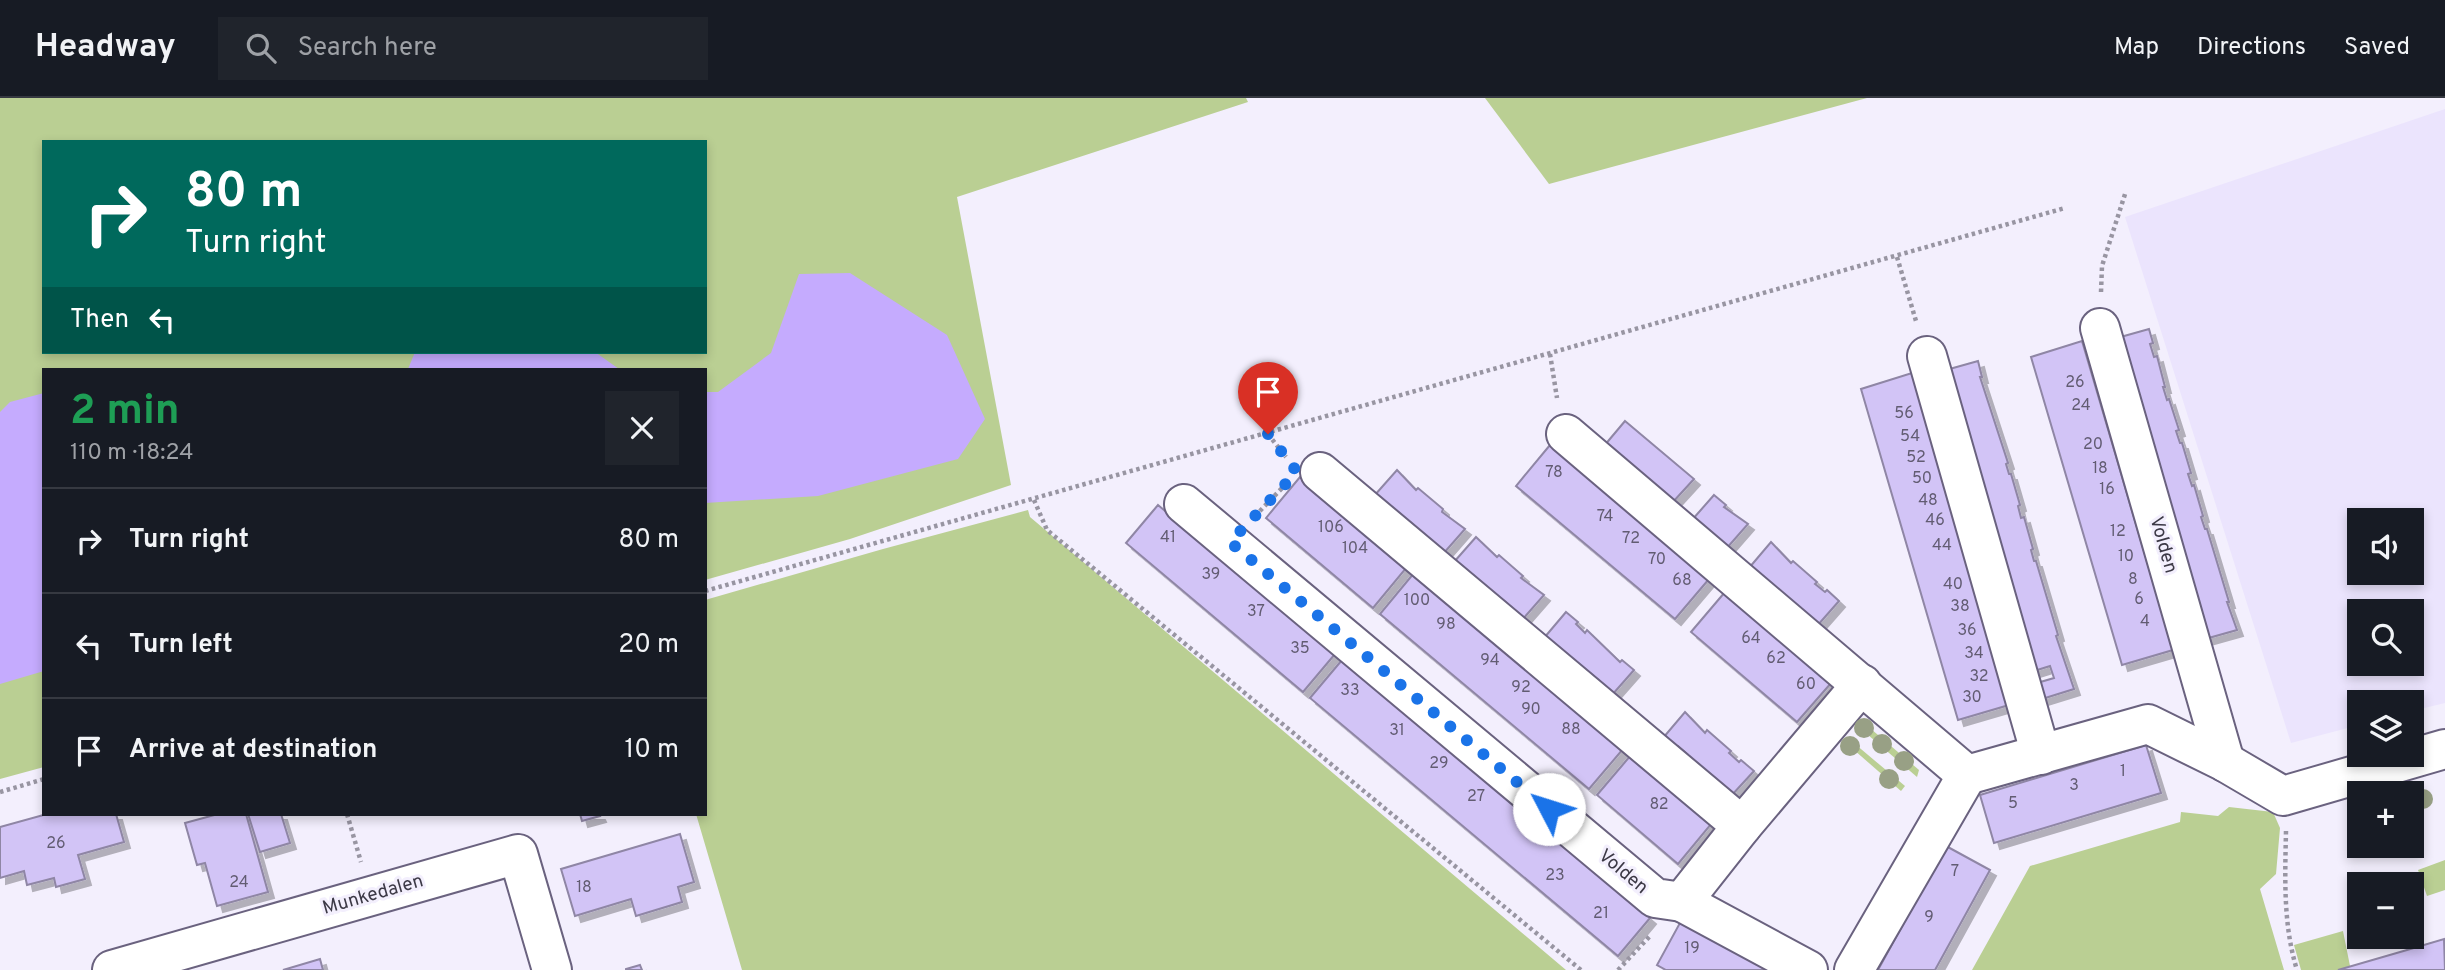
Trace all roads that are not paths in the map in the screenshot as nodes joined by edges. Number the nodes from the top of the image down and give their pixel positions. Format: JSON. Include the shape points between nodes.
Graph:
{"nodes":[{"id":1,"x":2100,"y":328,"type":"road end"},
{"id":2,"x":1927,"y":356,"type":"road end"},
{"id":3,"x":1566,"y":433,"type":"road end"},
{"id":4,"x":1309,"y":472,"type":"road end"},
{"id":5,"x":1184,"y":504,"type":"dead end"},
{"id":6,"x":1862,"y":684,"type":"junction"},
{"id":7,"x":2445,"y":749,"type":"edge"},
{"id":8,"x":2041,"y":755,"type":"junction"},
{"id":9,"x":2225,"y":762,"type":"junction"},
{"id":10,"x":1968,"y":775,"type":"junction"},
{"id":11,"x":1742,"y":826,"type":"junction"},
{"id":12,"x":1682,"y":902,"type":"junction"},
{"id":13,"x":112,"y":970,"type":"edge"},
{"id":14,"x":552,"y":970,"type":"edge"},
{"id":15,"x":1808,"y":970,"type":"edge"},
{"id":16,"x":1854,"y":970,"type":"edge"}],
"edges":[{"from":1,"to":9,"type":"street","name":"Volden"},
{"from":2,"to":8,"type":"street"},
{"from":3,"to":6,"type":"street"},
{"from":4,"to":11,"type":"street"},
{"from":5,"to":12,"type":"street","name":"Volden","via":[[1655,898]]},
{"from":6,"to":10,"type":"street"},
{"from":6,"to":11,"type":"street"},
{"from":7,"to":9,"type":"street","via":[[2283,796]]},
{"from":8,"to":9,"type":"street","via":[[2148,724]]},
{"from":8,"to":10,"type":"street"},
{"from":10,"to":16,"type":"street"},
{"from":11,"to":12,"type":"street"},
{"from":12,"to":15,"type":"street","name":"Volden"},
{"from":13,"to":14,"type":"street","name":"Munkedalen","via":[[519,854]]}]}
